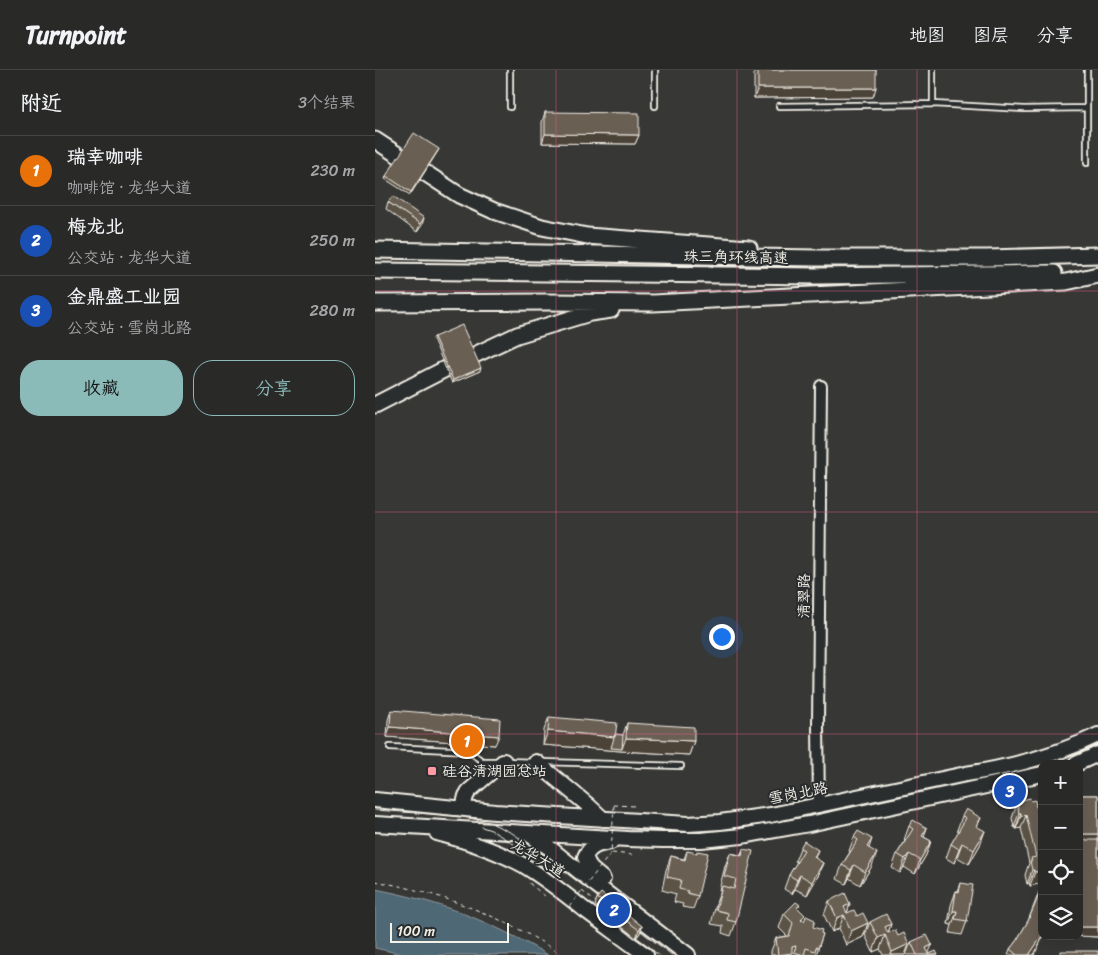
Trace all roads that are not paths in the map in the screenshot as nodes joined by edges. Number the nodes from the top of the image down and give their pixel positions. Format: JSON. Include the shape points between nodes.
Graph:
{"nodes":[{"id":1,"x":510,"y":70,"type":"edge"},
{"id":2,"x":655,"y":70,"type":"edge"},
{"id":3,"x":933,"y":70,"type":"edge"},
{"id":4,"x":1087,"y":70,"type":"edge"},
{"id":5,"x":933,"y":104,"type":"junction"},
{"id":6,"x":655,"y":106,"type":"dead end"},
{"id":7,"x":779,"y":106,"type":"dead end"},
{"id":8,"x":510,"y":108,"type":"dead end"},
{"id":9,"x":1087,"y":108,"type":"junction"},
{"id":10,"x":375,"y":140,"type":"edge"},
{"id":11,"x":1087,"y":163,"type":"dead end"},
{"id":12,"x":375,"y":250,"type":"edge"},
{"id":13,"x":1098,"y":255,"type":"edge"},
{"id":14,"x":905,"y":258,"type":"junction"},
{"id":15,"x":375,"y":271,"type":"edge"},
{"id":16,"x":1098,"y":274,"type":"edge"},
{"id":17,"x":375,"y":303,"type":"edge"},
{"id":18,"x":653,"y":303,"type":"junction"},
{"id":19,"x":821,"y":386,"type":"dead end"},
{"id":20,"x":375,"y":405,"type":"edge"},
{"id":21,"x":1098,"y":727,"type":"edge"},
{"id":22,"x":1098,"y":735,"type":"edge"},
{"id":23,"x":1076,"y":744,"type":"junction"},
{"id":24,"x":390,"y":747,"type":"dead end"},
{"id":25,"x":1098,"y":754,"type":"edge"},
{"id":26,"x":482,"y":761,"type":"junction"},
{"id":27,"x":504,"y":761,"type":"junction"},
{"id":28,"x":1083,"y":761,"type":"edge"},
{"id":29,"x":535,"y":762,"type":"junction"},
{"id":30,"x":1098,"y":762,"type":"edge"},
{"id":31,"x":1083,"y":763,"type":"edge"},
{"id":32,"x":681,"y":766,"type":"dead end"},
{"id":33,"x":491,"y":772,"type":"junction"},
{"id":34,"x":1038,"y":775,"type":"edge"},
{"id":35,"x":375,"y":800,"type":"edge"},
{"id":36,"x":819,"y":806,"type":"junction"},
{"id":37,"x":463,"y":808,"type":"junction"},
{"id":38,"x":495,"y":812,"type":"junction"},
{"id":39,"x":558,"y":816,"type":"junction"},
{"id":40,"x":603,"y":819,"type":"junction"},
{"id":41,"x":375,"y":824,"type":"edge"},
{"id":42,"x":395,"y":825,"type":"junction"},
{"id":43,"x":527,"y":832,"type":"junction"},
{"id":44,"x":557,"y":834,"type":"junction"},
{"id":45,"x":628,"y":839,"type":"junction"},
{"id":46,"x":624,"y":906,"type":"junction"},
{"id":47,"x":646,"y":955,"type":"edge"},
{"id":48,"x":688,"y":955,"type":"edge"}],
"edges":[{"from":1,"to":8,"type":"lane"},
{"from":2,"to":6,"type":"lane"},
{"from":3,"to":5,"type":"lane"},
{"from":4,"to":9,"type":"lane"},
{"from":5,"to":7,"type":"lane"},
{"from":5,"to":9,"type":"lane","via":[[1024,109]]},
{"from":9,"to":11,"type":"lane"},
{"from":10,"to":14,"type":"highway","via":[[477,204],[514,219],[570,233]]},
{"from":12,"to":14,"type":"highway","name":"珠三角环线高速"},
{"from":13,"to":14,"type":"highway","name":"珠三角环线高速"},
{"from":15,"to":16,"type":"highway","name":"珠三角环线高速","via":[[815,276]]},
{"from":16,"to":18,"type":"highway","via":[[1065,282]]},
{"from":17,"to":18,"type":"highway"},
{"from":18,"to":20,"type":"highway","via":[[590,313],[517,335]]},
{"from":19,"to":36,"type":"street","name":"清翠路"},
{"from":21,"to":23,"type":"main road"},
{"from":22,"to":23,"type":"main road","name":"雪岗北路"},
{"from":23,"to":36,"type":"main road","name":"雪岗北路","via":[[998,768]]},
{"from":24,"to":26,"type":"lane","via":[[469,751]]},
{"from":25,"to":28,"type":"main road"},
{"from":26,"to":27,"type":"lane"},
{"from":26,"to":33,"type":"lane"},
{"from":27,"to":29,"type":"lane"},
{"from":27,"to":33,"type":"main road"},
{"from":29,"to":32,"type":"lane"},
{"from":29,"to":40,"type":"main road"},
{"from":30,"to":31,"type":"main road"},
{"from":33,"to":37,"type":"main road","via":[[469,791]]},
{"from":34,"to":45,"type":"main road","via":[[742,836],[701,840]]},
{"from":35,"to":37,"type":"main road","name":"龙华大道"},
{"from":36,"to":40,"type":"main road","name":"雪岗北路","via":[[747,819],[688,824]]},
{"from":37,"to":38,"type":"main road","name":"龙华大道"},
{"from":38,"to":39,"type":"main road","name":"雪岗北路"},
{"from":38,"to":43,"type":"main road","name":"龙华大道"},
{"from":39,"to":40,"type":"main road","name":"雪岗北路"},
{"from":39,"to":44,"type":"main road"},
{"from":41,"to":42,"type":"main road","name":"龙华大道"},
{"from":42,"to":43,"type":"main road","name":"龙华大道"},
{"from":42,"to":47,"type":"main road","name":"龙华大道","via":[[469,842],[521,864]]},
{"from":43,"to":44,"type":"main road"},
{"from":43,"to":46,"type":"main road","name":"龙华大道"},
{"from":44,"to":45,"type":"main road"},
{"from":45,"to":46,"type":"main road","via":[[594,846],[585,857],[590,868],[619,894]]},
{"from":46,"to":48,"type":"main road","name":"龙华大道"}]}
